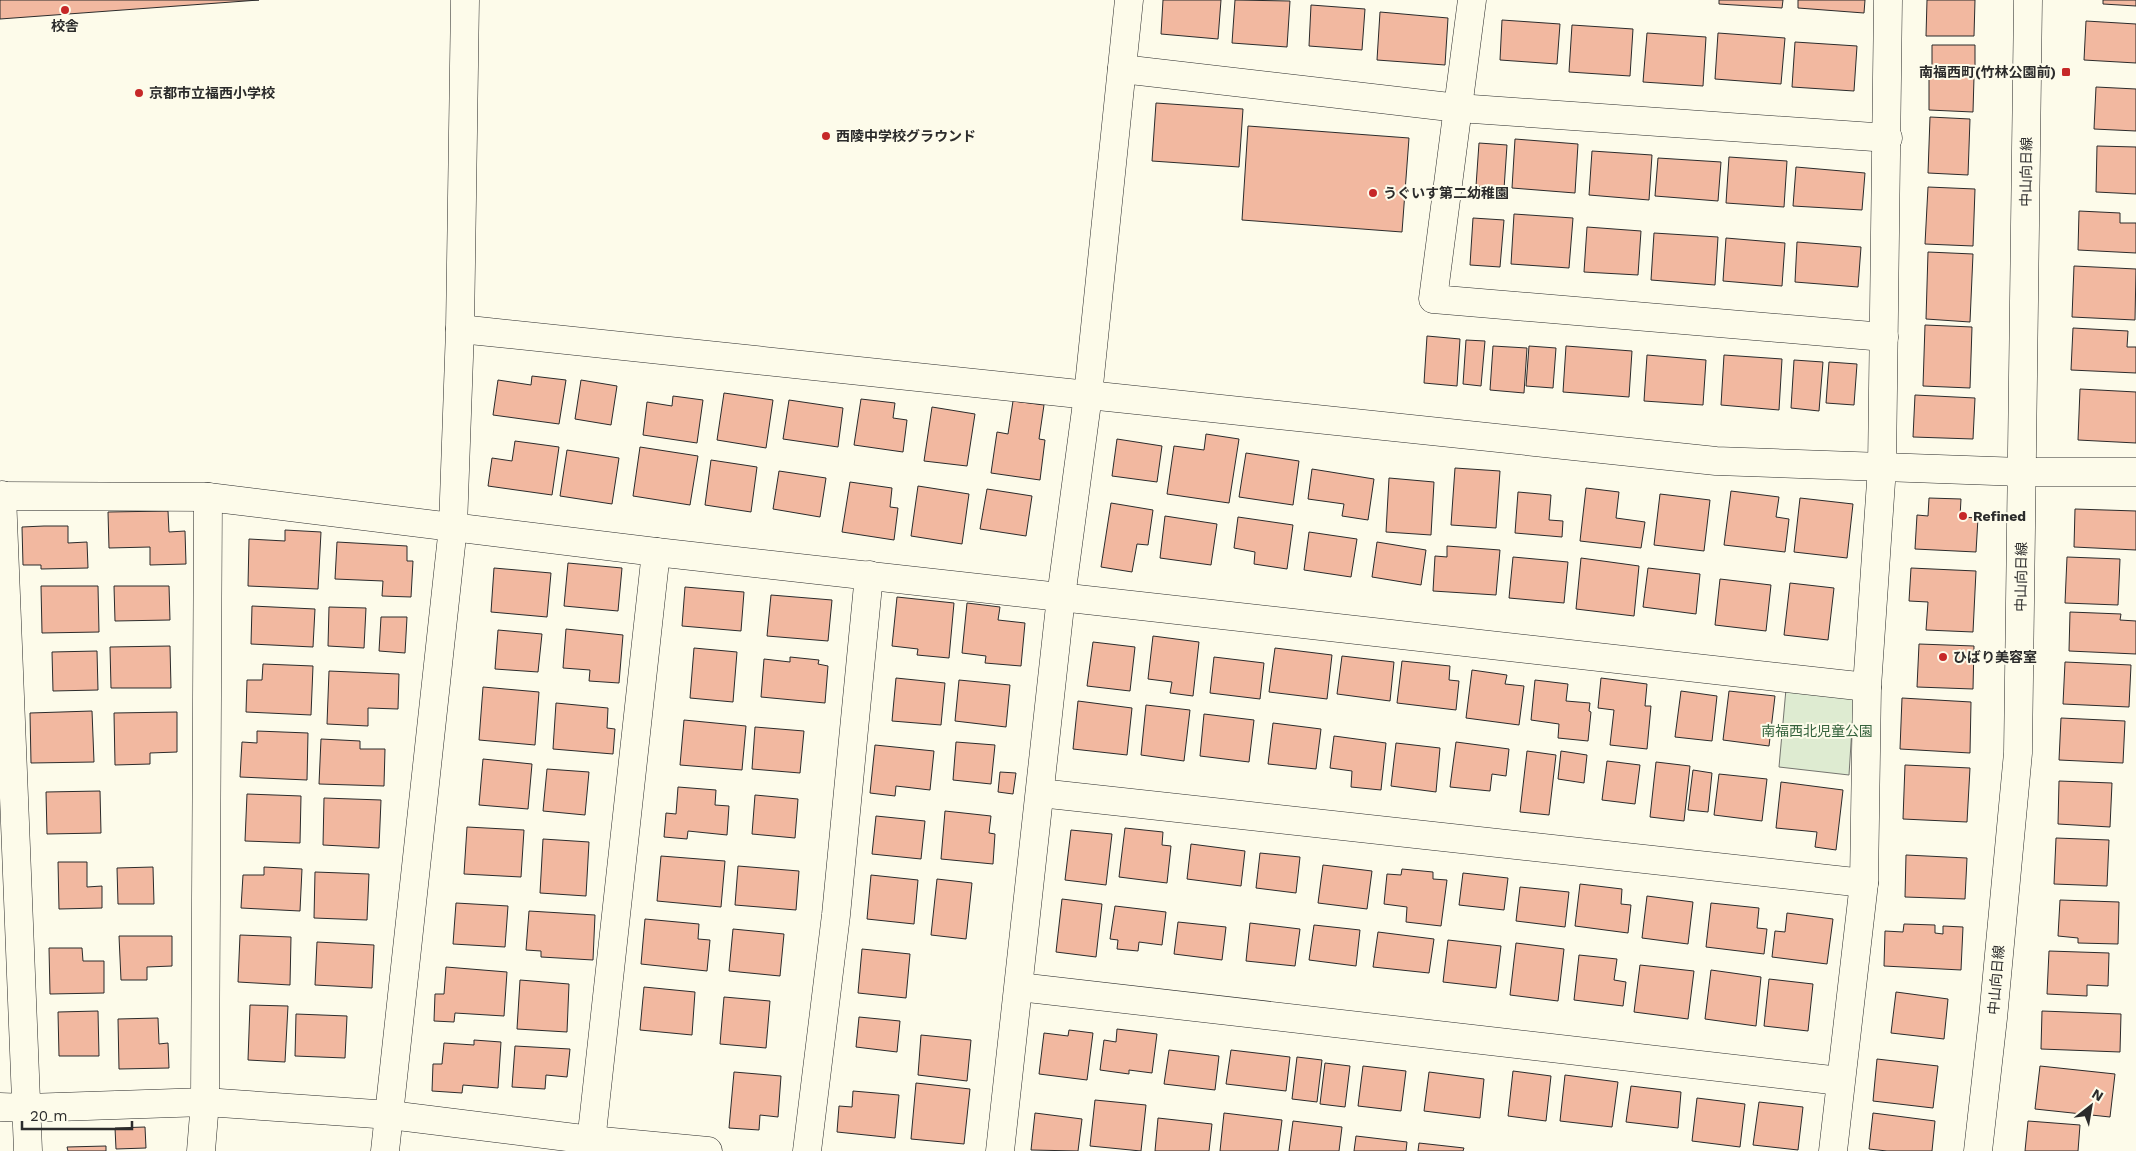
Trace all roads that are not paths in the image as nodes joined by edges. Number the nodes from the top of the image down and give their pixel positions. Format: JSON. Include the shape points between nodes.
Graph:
{"nodes":[{"id":1,"x":465,"y":0,"type":"edge"},
{"id":2,"x":1129,"y":0,"type":"edge"},
{"id":3,"x":1472,"y":0,"type":"edge"},
{"id":4,"x":1888,"y":0,"type":"edge"},
{"id":5,"x":2028,"y":0,"type":"edge"},
{"id":6,"x":1122,"y":69,"type":"junction"},
{"id":7,"x":1458,"y":108,"type":"junction"},
{"id":8,"x":1888,"y":138,"type":"junction"},
{"id":9,"x":460,"y":329,"type":"junction"},
{"id":10,"x":1884,"y":337,"type":"junction"},
{"id":11,"x":1088,"y":395,"type":"junction"},
{"id":12,"x":1882,"y":467,"type":"junction"},
{"id":13,"x":2022,"y":472,"type":"junction"},
{"id":14,"x":2136,"y":472,"type":"edge"},
{"id":15,"x":1,"y":496,"type":"edge"},
{"id":16,"x":208,"y":496,"type":"junction"},
{"id":17,"x":453,"y":527,"type":"junction"},
{"id":18,"x":656,"y":552,"type":"junction"},
{"id":19,"x":869,"y":575,"type":"junction"},
{"id":20,"x":1061,"y":597,"type":"junction"},
{"id":21,"x":1867,"y":687,"type":"junction"},
{"id":22,"x":1040,"y":793,"type":"junction"},
{"id":23,"x":1864,"y":883,"type":"junction"},
{"id":24,"x":1019,"y":987,"type":"junction"},
{"id":25,"x":1840,"y":1081,"type":"junction"},
{"id":26,"x":205,"y":1102,"type":"junction"},
{"id":27,"x":0,"y":1107,"type":"edge"},
{"id":28,"x":27,"y":1108,"type":"junction"},
{"id":29,"x":390,"y":1115,"type":"junction"},
{"id":30,"x":590,"y":1145,"type":"edge"},
{"id":31,"x":28,"y":1151,"type":"edge"},
{"id":32,"x":201,"y":1151,"type":"edge"},
{"id":33,"x":385,"y":1151,"type":"edge"},
{"id":34,"x":708,"y":1151,"type":"edge"},
{"id":35,"x":807,"y":1151,"type":"edge"},
{"id":36,"x":1000,"y":1151,"type":"edge"},
{"id":37,"x":1833,"y":1151,"type":"edge"},
{"id":38,"x":1978,"y":1151,"type":"edge"}],
"edges":[{"from":1,"to":9,"type":"street"},
{"from":2,"to":6,"type":"street"},
{"from":3,"to":7,"type":"street"},
{"from":4,"to":8,"type":"street"},
{"from":5,"to":13,"type":"street","name":"中山向日線"},
{"from":6,"to":7,"type":"street"},
{"from":6,"to":11,"type":"street"},
{"from":7,"to":8,"type":"street"},
{"from":7,"to":10,"type":"street","via":[[1433,299]]},
{"from":8,"to":10,"type":"street"},
{"from":9,"to":11,"type":"street"},
{"from":9,"to":17,"type":"street"},
{"from":10,"to":12,"type":"street"},
{"from":11,"to":12,"type":"street","via":[[1716,461]]},
{"from":11,"to":20,"type":"street"},
{"from":12,"to":13,"type":"street"},
{"from":12,"to":21,"type":"street"},
{"from":13,"to":14,"type":"street"},
{"from":13,"to":38,"type":"street","name":"中山向日線","via":[[2018,753]]},
{"from":15,"to":16,"type":"street"},
{"from":15,"to":28,"type":"street"},
{"from":16,"to":17,"type":"street"},
{"from":16,"to":26,"type":"street"},
{"from":17,"to":18,"type":"street"},
{"from":17,"to":29,"type":"street"},
{"from":18,"to":19,"type":"street"},
{"from":18,"to":30,"type":"street"},
{"from":19,"to":20,"type":"street"},
{"from":19,"to":35,"type":"street","via":[[836,915]]},
{"from":20,"to":21,"type":"street"},
{"from":20,"to":22,"type":"street"},
{"from":21,"to":23,"type":"street"},
{"from":22,"to":23,"type":"street"},
{"from":22,"to":24,"type":"street"},
{"from":23,"to":25,"type":"street"},
{"from":24,"to":25,"type":"street"},
{"from":24,"to":36,"type":"street"},
{"from":25,"to":37,"type":"street"},
{"from":26,"to":28,"type":"street"},
{"from":26,"to":29,"type":"street"},
{"from":26,"to":32,"type":"street"},
{"from":27,"to":28,"type":"street"},
{"from":28,"to":31,"type":"street"},
{"from":29,"to":30,"type":"street"},
{"from":29,"to":33,"type":"street"},
{"from":30,"to":34,"type":"street"}]}
